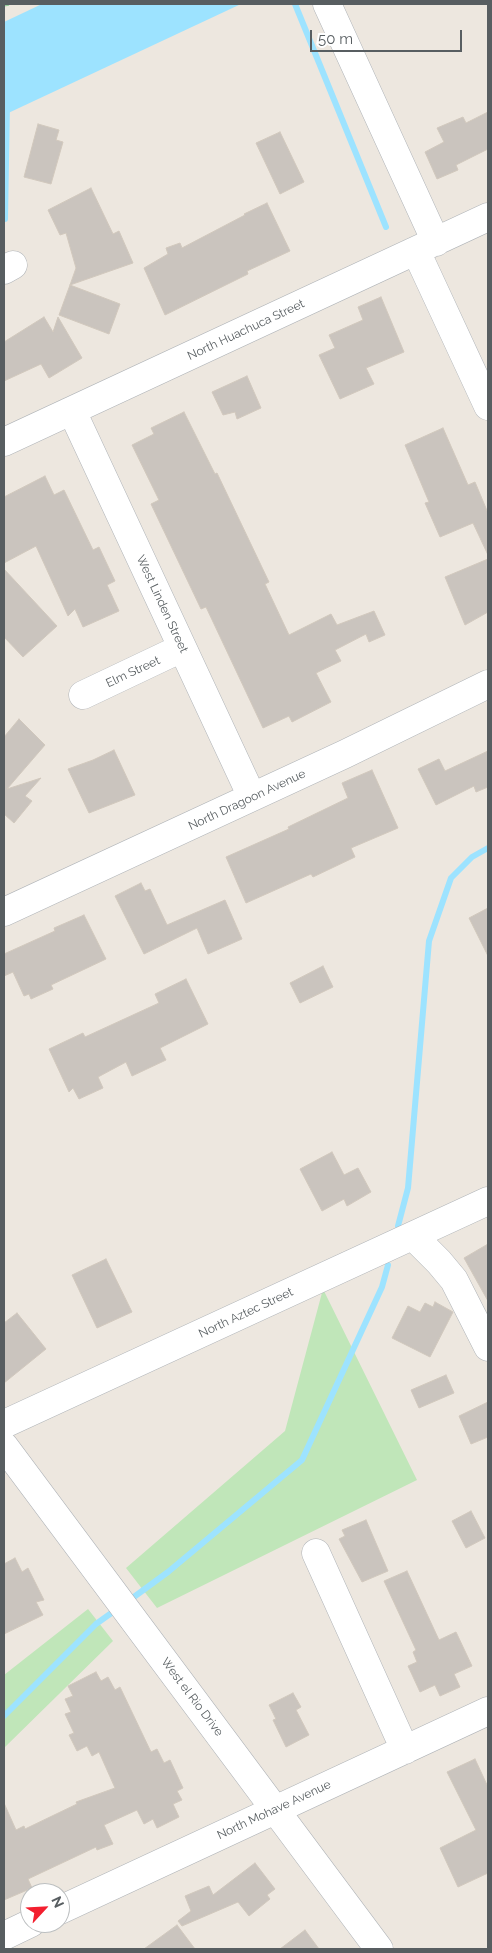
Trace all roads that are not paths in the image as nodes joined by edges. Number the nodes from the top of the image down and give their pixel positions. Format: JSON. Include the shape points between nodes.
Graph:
{"nodes":[{"id":1,"x":327,"y":4,"type":"edge"},
{"id":2,"x":488,"y":217,"type":"edge"},
{"id":3,"x":426,"y":246,"type":"junction"},
{"id":4,"x":488,"y":406,"type":"edge"},
{"id":5,"x":72,"y":411,"type":"junction"},
{"id":6,"x":4,"y":442,"type":"edge"},
{"id":7,"x":182,"y":648,"type":"junction"},
{"id":8,"x":488,"y":684,"type":"edge"},
{"id":9,"x":83,"y":695,"type":"dead end"},
{"id":10,"x":252,"y":797,"type":"junction"},
{"id":11,"x":4,"y":912,"type":"edge"},
{"id":12,"x":488,"y":1201,"type":"edge"},
{"id":13,"x":413,"y":1236,"type":"junction"},
{"id":14,"x":488,"y":1347,"type":"edge"},
{"id":15,"x":4,"y":1424,"type":"edge"},
{"id":16,"x":4,"y":1446,"type":"edge"},
{"id":17,"x":316,"y":1553,"type":"dead end"},
{"id":18,"x":488,"y":1711,"type":"edge"},
{"id":19,"x":405,"y":1750,"type":"junction"},
{"id":20,"x":276,"y":1810,"type":"junction"},
{"id":21,"x":70,"y":1905,"type":"edge"},
{"id":22,"x":20,"y":1928,"type":"edge"},
{"id":23,"x":4,"y":1936,"type":"edge"},
{"id":24,"x":379,"y":1949,"type":"edge"}],
"edges":[{"from":1,"to":3,"type":"street"},
{"from":2,"to":3,"type":"street","name":"North Huachuca Street"},
{"from":3,"to":4,"type":"street"},
{"from":3,"to":5,"type":"street","name":"North Huachuca Street"},
{"from":5,"to":6,"type":"street","name":"North Huachuca Street"},
{"from":5,"to":7,"type":"street","name":"West Linden Street"},
{"from":7,"to":9,"type":"street","name":"Elm Street"},
{"from":7,"to":10,"type":"street","name":"West Linden Street"},
{"from":8,"to":10,"type":"street","name":"North Dragoon Avenue"},
{"from":10,"to":11,"type":"street","name":"North Dragoon Avenue"},
{"from":12,"to":13,"type":"street","name":"North Aztec Street"},
{"from":13,"to":14,"type":"street","via":[[454,1280]]},
{"from":13,"to":15,"type":"street","name":"North Aztec Street"},
{"from":16,"to":20,"type":"street","name":"West el Rio Drive"},
{"from":17,"to":19,"type":"street"},
{"from":18,"to":19,"type":"street","name":"North Mohave Avenue"},
{"from":19,"to":20,"type":"street","name":"North Mohave Avenue"},
{"from":20,"to":21,"type":"street","name":"North Mohave Avenue"},
{"from":20,"to":24,"type":"street","name":"West el Rio Drive"},
{"from":22,"to":23,"type":"street"}]}
